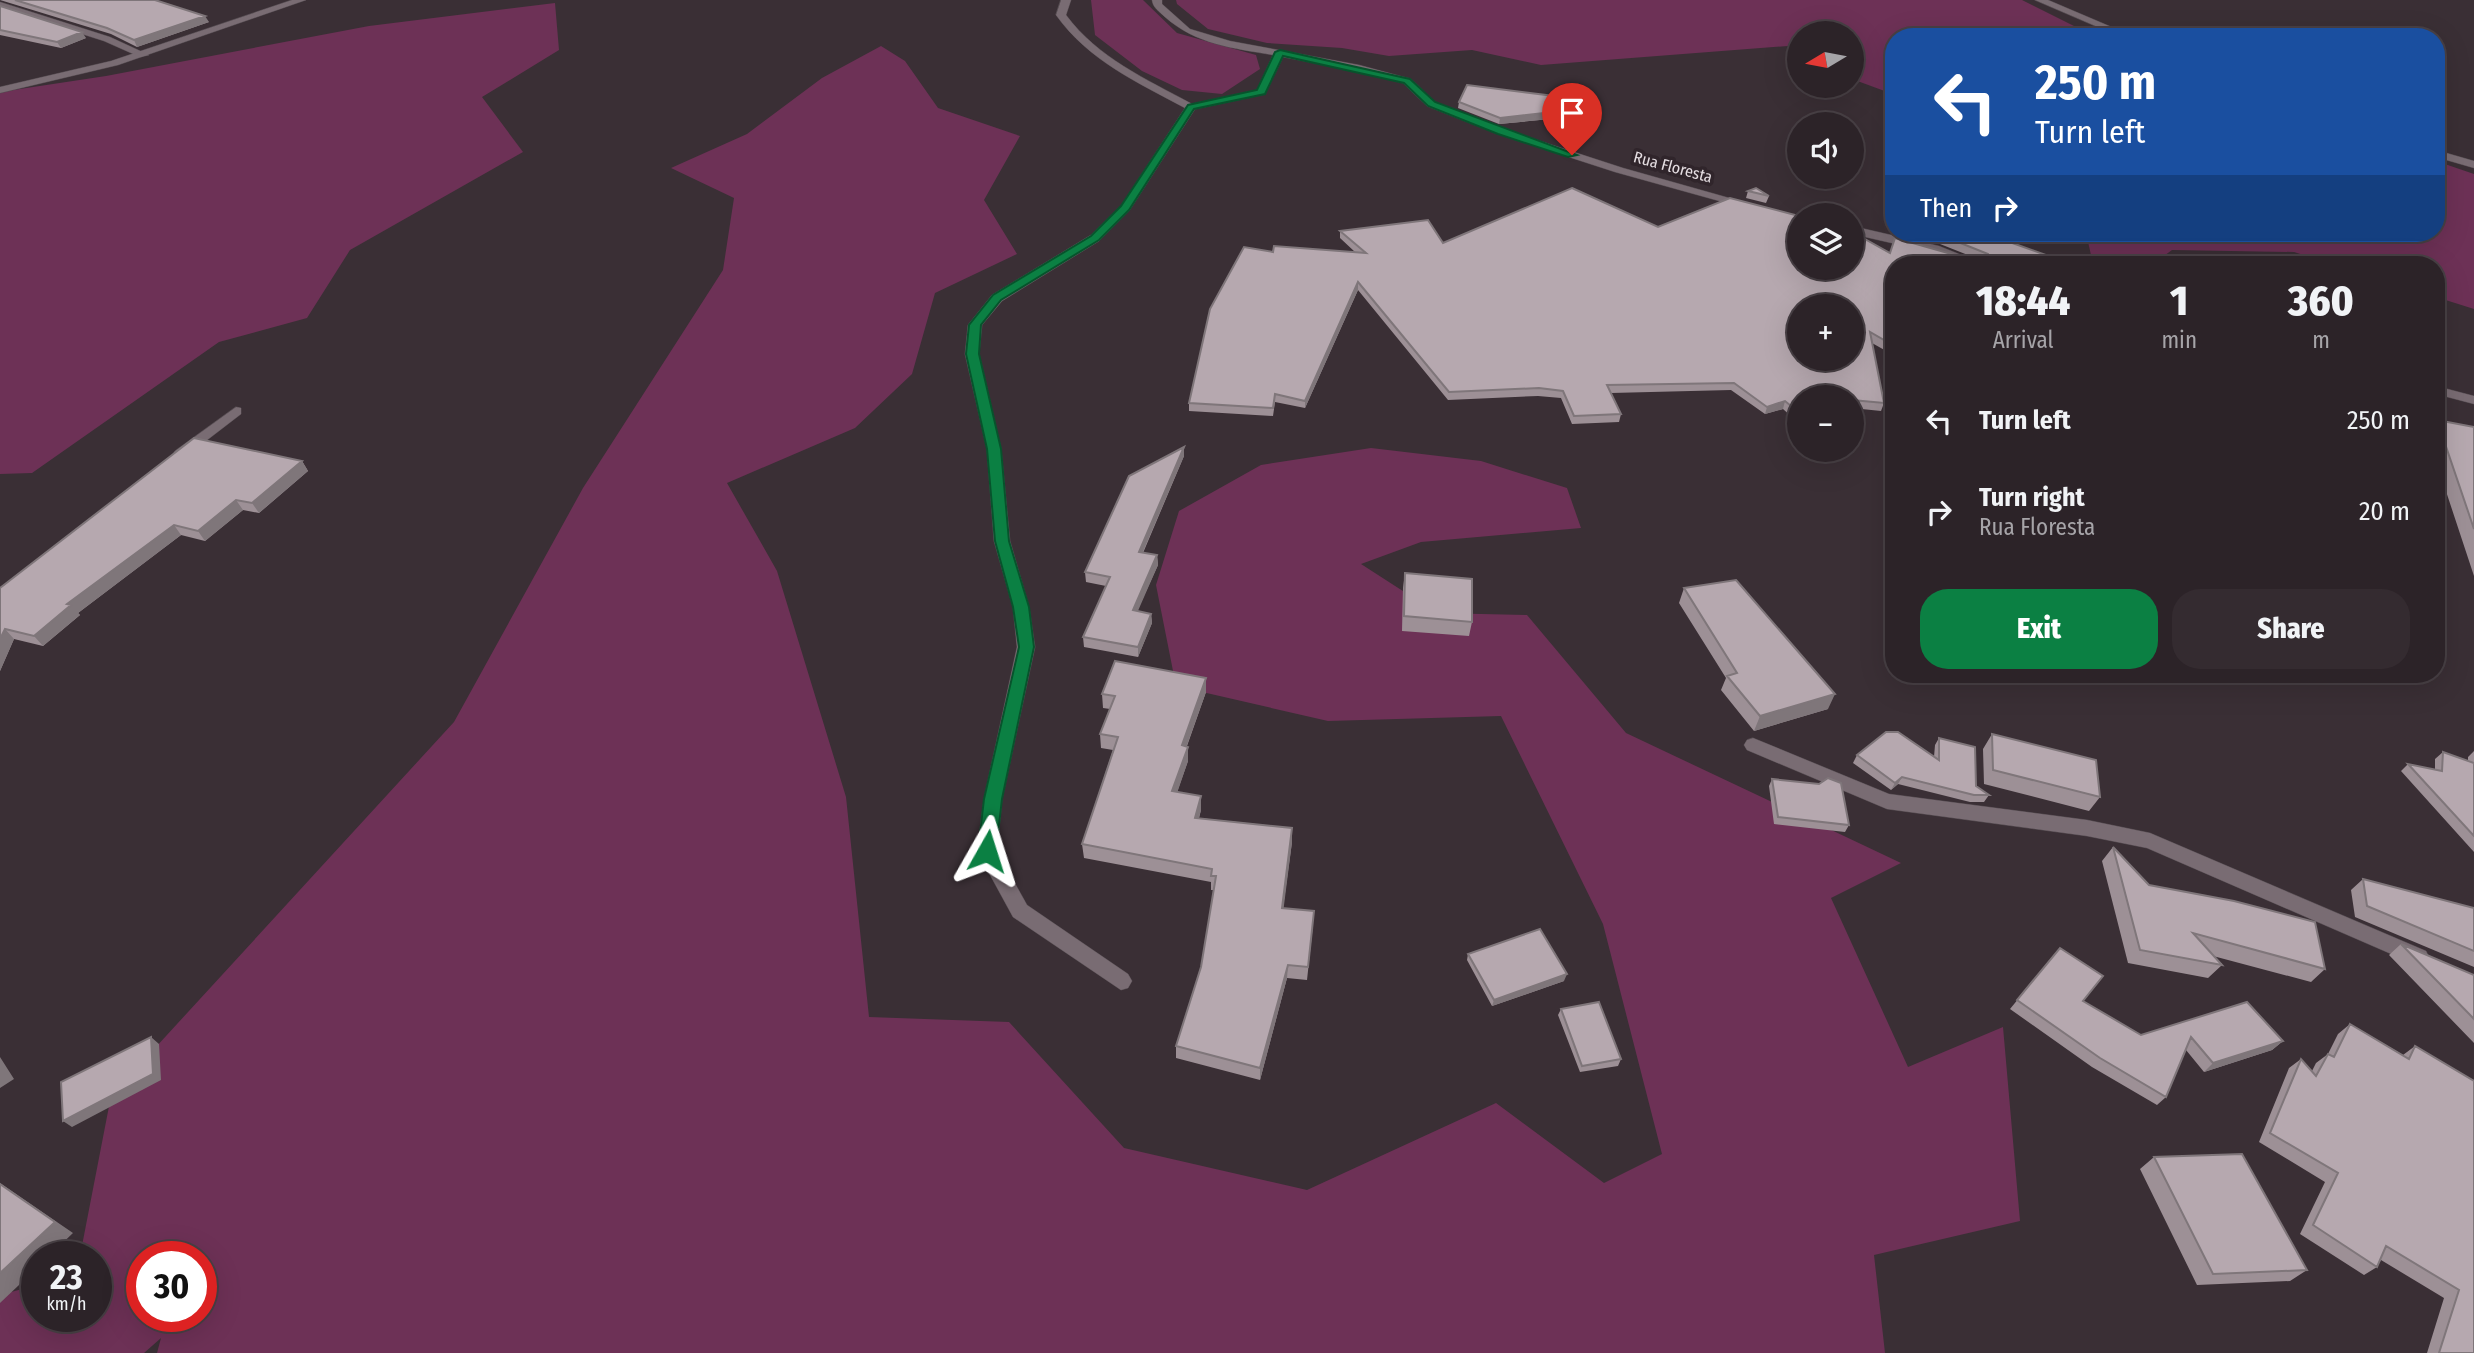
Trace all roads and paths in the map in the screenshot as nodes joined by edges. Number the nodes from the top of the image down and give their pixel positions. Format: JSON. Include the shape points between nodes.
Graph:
{"nodes":[{"id":1,"x":301,"y":0,"type":"edge"},
{"id":2,"x":1066,"y":0,"type":"edge"},
{"id":3,"x":1157,"y":0,"type":"edge"},
{"id":4,"x":2040,"y":0,"type":"edge"},
{"id":5,"x":0,"y":5,"type":"edge"},
{"id":6,"x":2108,"y":28,"type":"edge"},
{"id":7,"x":1280,"y":52,"type":"junction"},
{"id":8,"x":144,"y":55,"type":"junction"},
{"id":9,"x":0,"y":90,"type":"edge"},
{"id":10,"x":1191,"y":107,"type":"junction"},
{"id":11,"x":2445,"y":156,"type":"edge"},
{"id":12,"x":2474,"y":165,"type":"edge"},
{"id":13,"x":1760,"y":208,"type":"edge"},
{"id":14,"x":1864,"y":233,"type":"edge"},
{"id":15,"x":1885,"y":238,"type":"edge"},
{"id":16,"x":1904,"y":242,"type":"edge"},
{"id":17,"x":1955,"y":256,"type":"edge"},
{"id":18,"x":2445,"y":392,"type":"edge"},
{"id":19,"x":2474,"y":400,"type":"edge"},
{"id":20,"x":236,"y":411,"type":"dead end"},
{"id":21,"x":171,"y":460,"type":"edge"},
{"id":22,"x":1754,"y":745,"type":"dead end"},
{"id":23,"x":2436,"y":964,"type":"edge"},
{"id":24,"x":1121,"y":981,"type":"dead end"}],
"edges":[{"from":1,"to":8,"type":"street"},
{"from":2,"to":10,"type":"street","via":[[1061,15],[1073,35],[1103,59]]},
{"from":3,"to":7,"type":"street","name":"Rua Floresta","via":[[1157,5],[1187,30],[1228,44]]},
{"from":4,"to":6,"type":"street"},
{"from":5,"to":8,"type":"street"},
{"from":7,"to":10,"type":"street","via":[[1261,92]]},
{"from":7,"to":13,"type":"street","name":"Rua Floresta","via":[[1407,81],[1432,104],[1502,132]]},
{"from":8,"to":9,"type":"street","via":[[54,81]]},
{"from":10,"to":24,"type":"street","via":[[1125,208],[1095,238],[997,298],[975,325],[972,354],[994,449],[1002,541],[1021,607],[1026,647],[993,799],[987,851],[1020,911]]},
{"from":11,"to":12,"type":"street"},
{"from":14,"to":15,"type":"street"},
{"from":16,"to":17,"type":"street"},
{"from":18,"to":19,"type":"street"},
{"from":20,"to":21,"type":"street"},
{"from":22,"to":23,"type":"street","via":[[1887,801],[2150,841]]}]}
